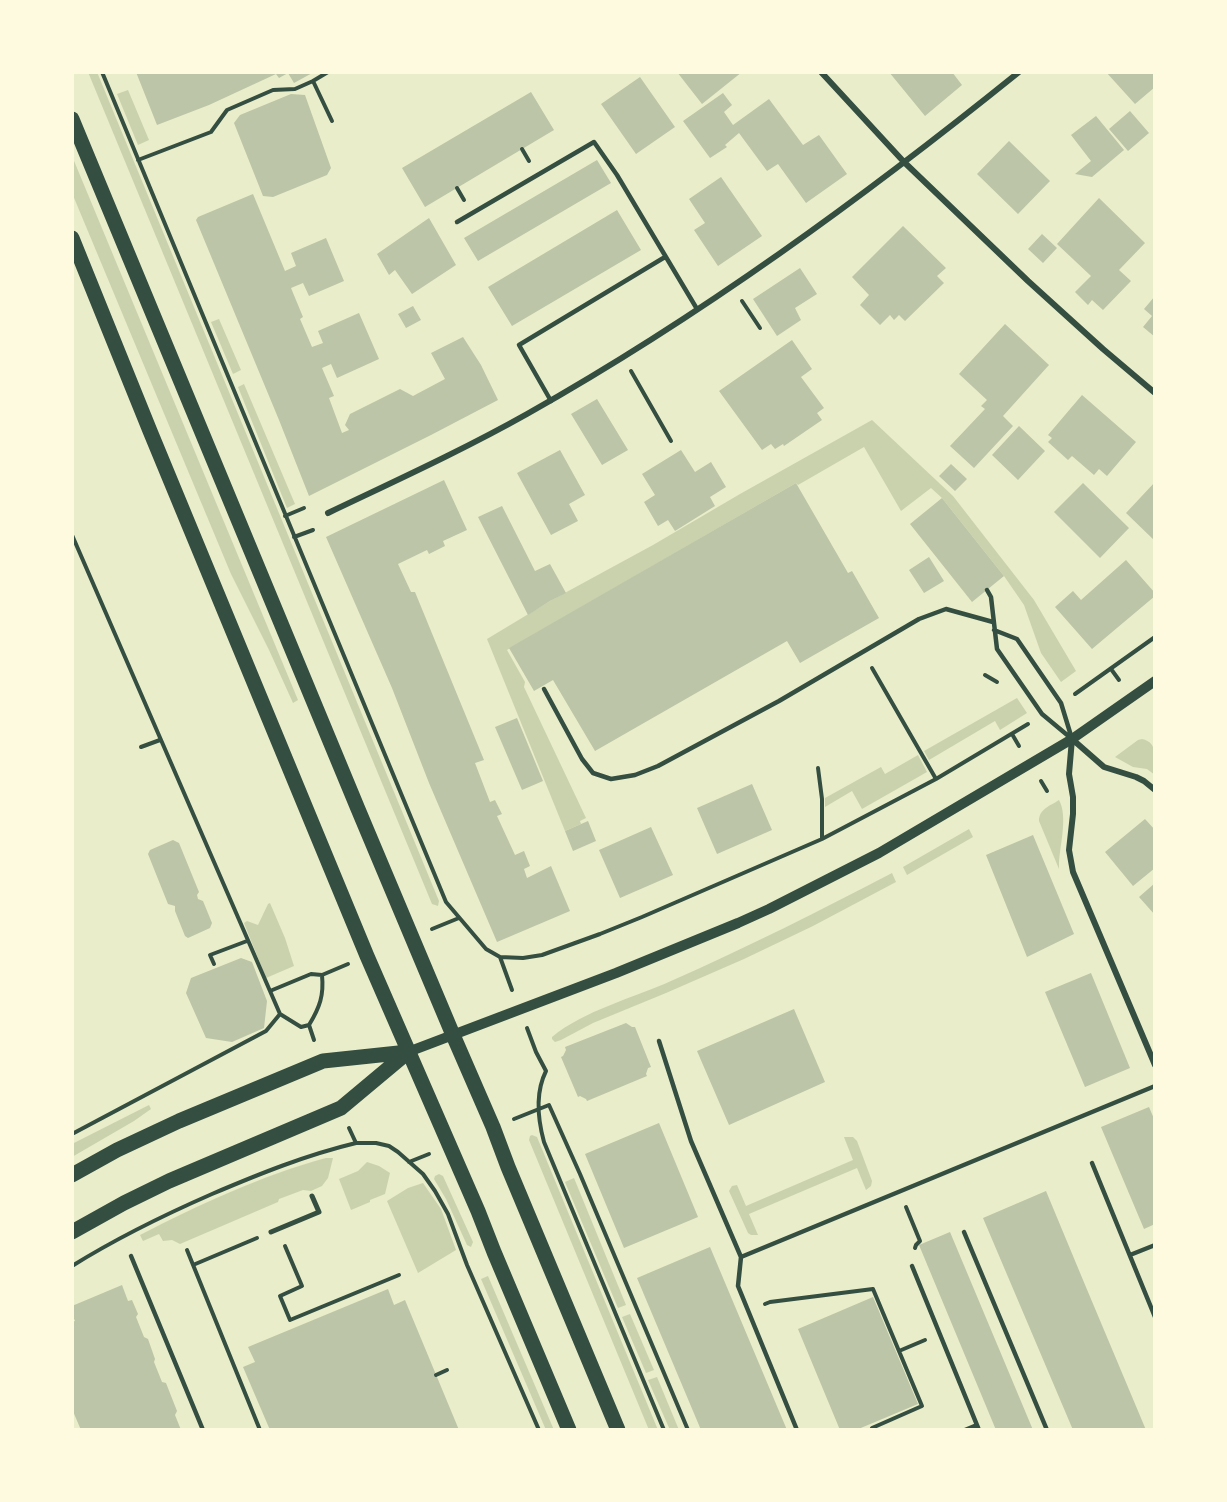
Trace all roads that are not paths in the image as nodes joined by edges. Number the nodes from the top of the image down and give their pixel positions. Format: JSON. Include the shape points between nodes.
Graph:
{"nodes":[{"id":1,"x":821,"y":72,"type":"edge"},
{"id":2,"x":1019,"y":72,"type":"edge"},
{"id":3,"x":72,"y":119,"type":"edge"},
{"id":4,"x":904,"y":162,"type":"junction"},
{"id":5,"x":457,"y":222,"type":"dead end"},
{"id":6,"x":72,"y":238,"type":"edge"},
{"id":7,"x":665,"y":257,"type":"junction"},
{"id":8,"x":697,"y":309,"type":"junction"},
{"id":9,"x":1155,"y":393,"type":"edge"},
{"id":10,"x":550,"y":401,"type":"junction"},
{"id":11,"x":328,"y":513,"type":"dead end"},
{"id":12,"x":987,"y":590,"type":"dead end"},
{"id":13,"x":993,"y":622,"type":"junction"},
{"id":14,"x":994,"y":630,"type":"junction"},
{"id":15,"x":1155,"y":681,"type":"edge"},
{"id":16,"x":544,"y":689,"type":"dead end"},
{"id":17,"x":1072,"y":739,"type":"junction"},
{"id":18,"x":1155,"y":790,"type":"edge"},
{"id":19,"x":453,"y":1035,"type":"junction"},
{"id":20,"x":658,"y":1041,"type":"dead end"},
{"id":21,"x":408,"y":1052,"type":"junction"},
{"id":22,"x":1155,"y":1065,"type":"edge"},
{"id":23,"x":1155,"y":1086,"type":"edge"},
{"id":24,"x":1092,"y":1163,"type":"dead end"},
{"id":25,"x":72,"y":1175,"type":"edge"},
{"id":26,"x":312,"y":1196,"type":"dead end"},
{"id":27,"x":72,"y":1232,"type":"edge"},
{"id":28,"x":271,"y":1232,"type":"road end"},
{"id":29,"x":964,"y":1232,"type":"dead end"},
{"id":30,"x":1155,"y":1245,"type":"edge"},
{"id":31,"x":1130,"y":1255,"type":"junction"},
{"id":32,"x":131,"y":1256,"type":"dead end"},
{"id":33,"x":741,"y":1257,"type":"junction"},
{"id":34,"x":912,"y":1266,"type":"road end"},
{"id":35,"x":1155,"y":1317,"type":"edge"},
{"id":36,"x":978,"y":1427,"type":"edge"},
{"id":37,"x":203,"y":1430,"type":"edge"},
{"id":38,"x":570,"y":1430,"type":"edge"},
{"id":39,"x":618,"y":1430,"type":"edge"},
{"id":40,"x":797,"y":1430,"type":"edge"},
{"id":41,"x":965,"y":1430,"type":"edge"},
{"id":42,"x":1047,"y":1430,"type":"edge"}],
"edges":[{"from":1,"to":4,"type":"street"},
{"from":2,"to":4,"type":"street"},
{"from":3,"to":19,"type":"main road"},
{"from":4,"to":8,"type":"street"},
{"from":4,"to":9,"type":"street"},
{"from":5,"to":7,"type":"lane","via":[[594,142]]},
{"from":6,"to":21,"type":"main road"},
{"from":7,"to":8,"type":"lane"},
{"from":7,"to":10,"type":"lane","via":[[519,345]]},
{"from":8,"to":10,"type":"street"},
{"from":10,"to":11,"type":"street","via":[[446,458]]},
{"from":12,"to":13,"type":"lane"},
{"from":13,"to":14,"type":"lane"},
{"from":13,"to":16,"type":"lane","via":[[946,609],[919,619],[658,766],[611,779],[593,772],[582,759]]},
{"from":14,"to":17,"type":"lane","via":[[997,649],[1042,714]]},
{"from":14,"to":17,"type":"lane","via":[[1017,639],[1061,703]]},
{"from":15,"to":17,"type":"street"},
{"from":17,"to":18,"type":"street","via":[[1104,767],[1136,777]]},
{"from":17,"to":19,"type":"street","via":[[879,853],[769,909]]},
{"from":17,"to":22,"type":"street","via":[[1069,774],[1073,814],[1069,850],[1073,872]]},
{"from":19,"to":21,"type":"street"},
{"from":19,"to":39,"type":"main road"},
{"from":20,"to":33,"type":"lane","via":[[691,1141]]},
{"from":21,"to":25,"type":"main road","via":[[323,1062],[179,1121]]},
{"from":21,"to":27,"type":"main road","via":[[341,1108],[169,1181]]},
{"from":21,"to":38,"type":"main road"},
{"from":23,"to":33,"type":"lane"},
{"from":24,"to":31,"type":"lane"},
{"from":26,"to":28,"type":"street","via":[[319,1212]]},
{"from":29,"to":42,"type":"lane"},
{"from":30,"to":31,"type":"lane"},
{"from":31,"to":35,"type":"lane"},
{"from":32,"to":37,"type":"lane"},
{"from":33,"to":40,"type":"lane","via":[[738,1286]]},
{"from":34,"to":36,"type":"lane"},
{"from":36,"to":41,"type":"lane"}]}
